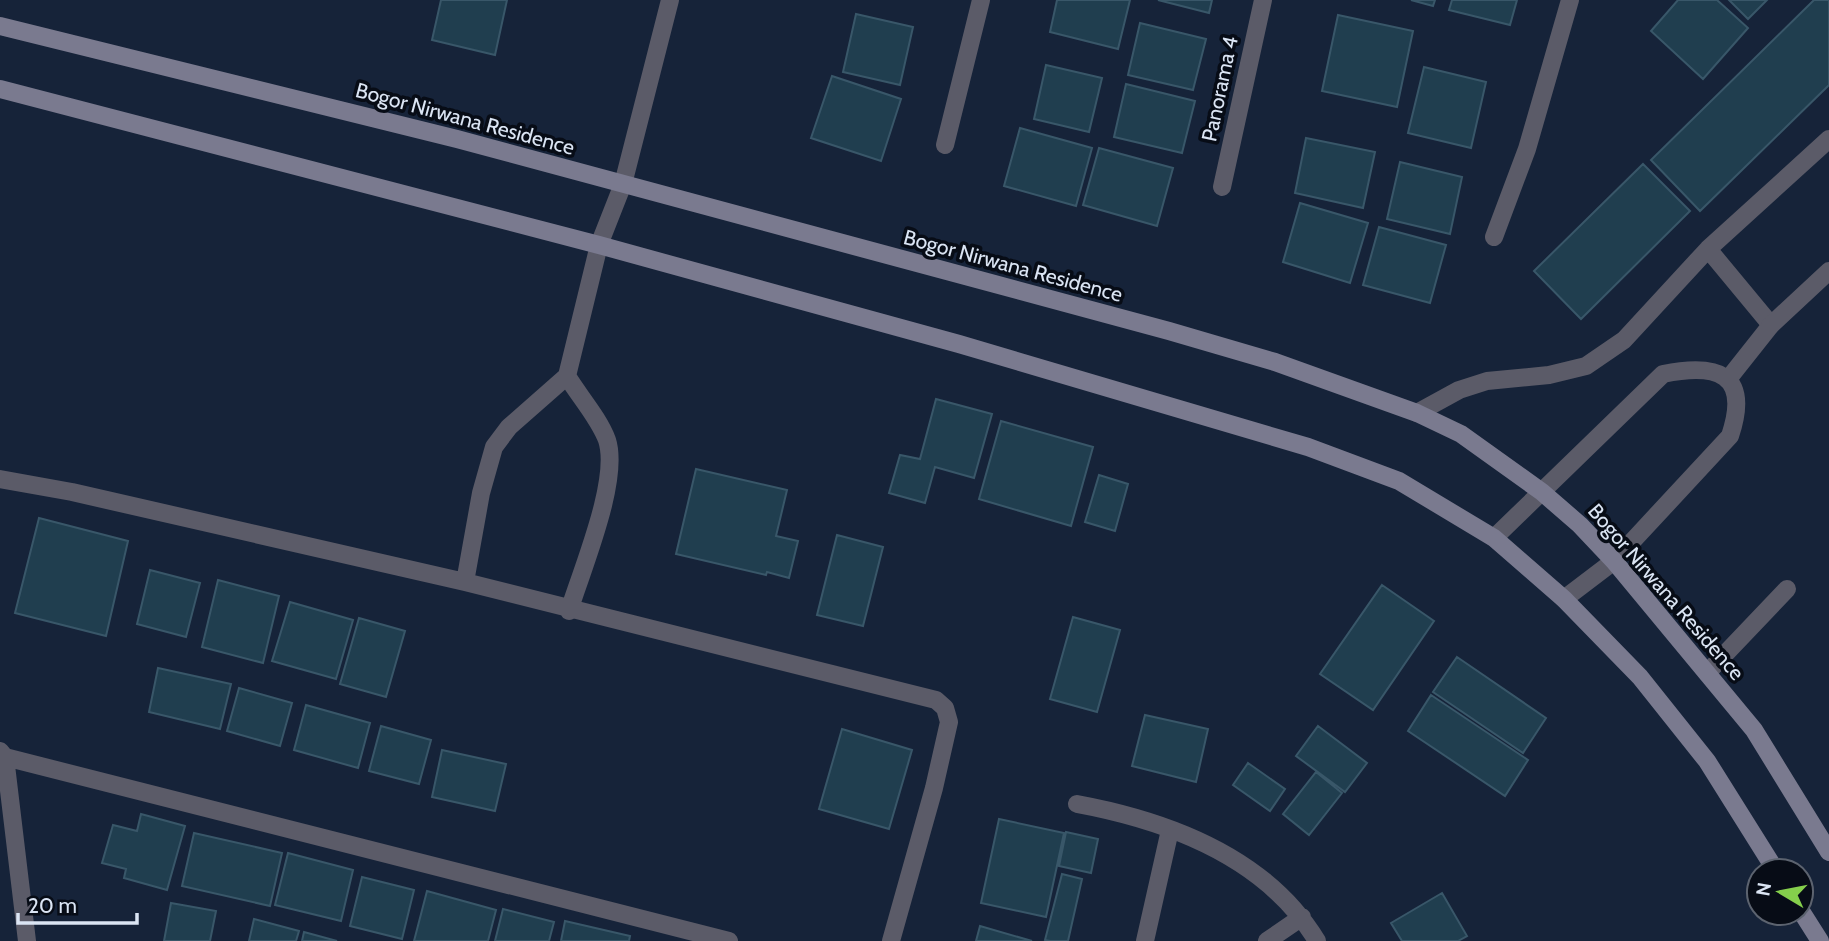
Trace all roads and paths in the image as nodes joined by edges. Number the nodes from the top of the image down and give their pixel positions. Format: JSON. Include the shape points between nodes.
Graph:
{"nodes":[{"id":1,"x":670,"y":0,"type":"edge"},
{"id":2,"x":981,"y":0,"type":"edge"},
{"id":3,"x":1263,"y":0,"type":"edge"},
{"id":4,"x":1570,"y":0,"type":"edge"},
{"id":5,"x":0,"y":26,"type":"edge"},
{"id":6,"x":0,"y":89,"type":"edge"},
{"id":7,"x":1829,"y":139,"type":"edge"},
{"id":8,"x":945,"y":145,"type":"dead end"},
{"id":9,"x":624,"y":184,"type":"junction"},
{"id":10,"x":1222,"y":187,"type":"dead end"},
{"id":11,"x":1494,"y":237,"type":"dead end"},
{"id":12,"x":599,"y":245,"type":"junction"},
{"id":13,"x":1707,"y":250,"type":"junction"},
{"id":14,"x":1829,"y":271,"type":"edge"},
{"id":15,"x":1772,"y":325,"type":"junction"},
{"id":16,"x":567,"y":376,"type":"junction"},
{"id":17,"x":1729,"y":378,"type":"junction"},
{"id":18,"x":1417,"y":413,"type":"junction"},
{"id":19,"x":0,"y":479,"type":"edge"},
{"id":20,"x":1542,"y":492,"type":"junction"},
{"id":21,"x":1494,"y":538,"type":"junction"},
{"id":22,"x":1614,"y":561,"type":"junction"},
{"id":23,"x":465,"y":582,"type":"junction"},
{"id":24,"x":1787,"y":589,"type":"dead end"},
{"id":25,"x":1564,"y":599,"type":"junction"},
{"id":26,"x":569,"y":611,"type":"junction"},
{"id":27,"x":1707,"y":673,"type":"junction"},
{"id":28,"x":3,"y":754,"type":"edge"},
{"id":29,"x":1077,"y":804,"type":"dead end"},
{"id":30,"x":1170,"y":830,"type":"junction"},
{"id":31,"x":1829,"y":852,"type":"edge"},
{"id":32,"x":1767,"y":857,"type":"edge"},
{"id":33,"x":1302,"y":917,"type":"junction"},
{"id":34,"x":27,"y":941,"type":"edge"},
{"id":35,"x":729,"y":941,"type":"edge"},
{"id":36,"x":891,"y":941,"type":"edge"},
{"id":37,"x":1145,"y":941,"type":"edge"},
{"id":38,"x":1268,"y":941,"type":"edge"},
{"id":39,"x":1317,"y":941,"type":"edge"}],
"edges":[{"from":1,"to":9,"type":"street"},
{"from":2,"to":8,"type":"street"},
{"from":3,"to":10,"type":"street","name":"Panorama 4"},
{"from":4,"to":11,"type":"street","via":[[1527,149]]},
{"from":5,"to":9,"type":"street","name":"Bogor Nirwana Residence"},
{"from":6,"to":12,"type":"street"},
{"from":7,"to":13,"type":"street"},
{"from":9,"to":12,"type":"street"},
{"from":9,"to":18,"type":"street","name":"Bogor Nirwana Residence","via":[[1169,331],[1328,379]]},
{"from":12,"to":16,"type":"street"},
{"from":12,"to":21,"type":"street","via":[[1308,446],[1399,481]]},
{"from":13,"to":15,"type":"street"},
{"from":13,"to":18,"type":"street","via":[[1624,340],[1586,366],[1487,381]]},
{"from":14,"to":15,"type":"street"},
{"from":15,"to":17,"type":"street"},
{"from":16,"to":23,"type":"street","via":[[509,427],[494,447]]},
{"from":16,"to":26,"type":"street","via":[[607,440],[610,460],[608,485]]},
{"from":17,"to":20,"type":"street","via":[[1712,370],[1663,374]]},
{"from":17,"to":22,"type":"street","via":[[1737,391],[1738,414],[1730,436]]},
{"from":18,"to":20,"type":"street","name":"Bogor Nirwana Residence","via":[[1461,434]]},
{"from":19,"to":23,"type":"street"},
{"from":20,"to":21,"type":"street"},
{"from":20,"to":22,"type":"street","name":"Bogor Nirwana Residence"},
{"from":21,"to":25,"type":"street"},
{"from":22,"to":25,"type":"street"},
{"from":22,"to":27,"type":"street","name":"Bogor Nirwana Residence"},
{"from":23,"to":26,"type":"street"},
{"from":24,"to":27,"type":"street"},
{"from":25,"to":32,"type":"street","via":[[1640,677],[1707,761]]},
{"from":26,"to":36,"type":"street","via":[[942,704],[949,722]]},
{"from":27,"to":31,"type":"street","name":"Bogor Nirwana Residence","via":[[1755,730]]},
{"from":28,"to":34,"type":"street"},
{"from":28,"to":35,"type":"street"},
{"from":29,"to":30,"type":"street"},
{"from":30,"to":33,"type":"street","via":[[1239,862]]},
{"from":30,"to":37,"type":"street"},
{"from":33,"to":38,"type":"street"},
{"from":33,"to":39,"type":"street"}]}
